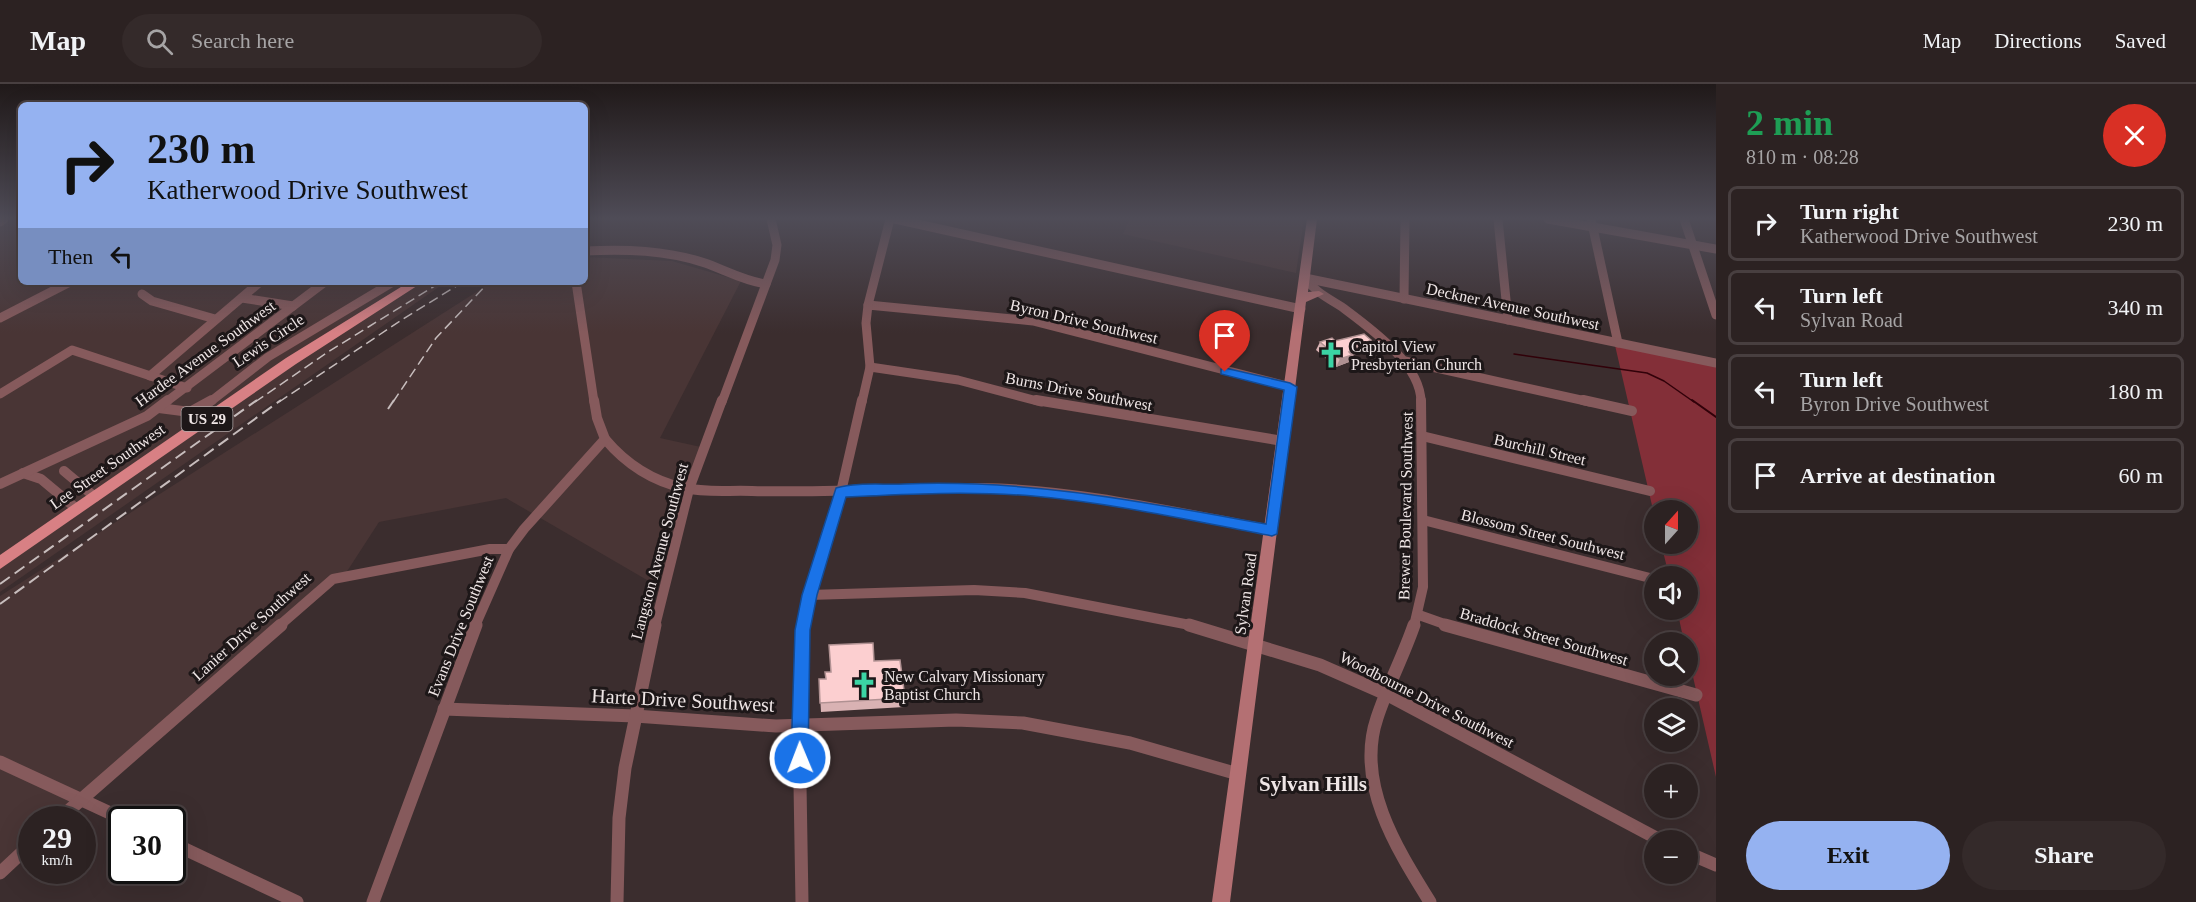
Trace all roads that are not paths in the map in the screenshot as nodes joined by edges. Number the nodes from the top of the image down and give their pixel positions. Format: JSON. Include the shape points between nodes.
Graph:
{"nodes":[{"id":1,"x":680,"y":257,"type":"edge"},
{"id":2,"x":775,"y":257,"type":"edge"},
{"id":3,"x":880,"y":257,"type":"edge"},
{"id":4,"x":1077,"y":257,"type":"edge"},
{"id":5,"x":1307,"y":257,"type":"edge"},
{"id":6,"x":1405,"y":257,"type":"edge"},
{"id":7,"x":1502,"y":257,"type":"edge"},
{"id":8,"x":1599,"y":257,"type":"edge"},
{"id":9,"x":1696,"y":257,"type":"edge"},
{"id":10,"x":1305,"y":278,"type":"junction"},
{"id":11,"x":766,"y":284,"type":"junction"},
{"id":12,"x":64,"y":285,"type":"edge"},
{"id":13,"x":257,"y":285,"type":"edge"},
{"id":14,"x":321,"y":285,"type":"edge"},
{"id":15,"x":388,"y":285,"type":"edge"},
{"id":16,"x":412,"y":285,"type":"edge"},
{"id":17,"x":576,"y":285,"type":"edge"},
{"id":18,"x":1338,"y":285,"type":"junction"},
{"id":19,"x":142,"y":294,"type":"dead end"},
{"id":20,"x":242,"y":298,"type":"junction"},
{"id":21,"x":1328,"y":298,"type":"junction"},
{"id":22,"x":1404,"y":299,"type":"junction"},
{"id":23,"x":1301,"y":304,"type":"junction"},
{"id":24,"x":868,"y":305,"type":"junction"},
{"id":25,"x":293,"y":306,"type":"junction"},
{"id":26,"x":1716,"y":315,"type":"edge"},
{"id":27,"x":0,"y":318,"type":"edge"},
{"id":28,"x":215,"y":319,"type":"junction"},
{"id":29,"x":1508,"y":320,"type":"junction"},
{"id":30,"x":1618,"y":343,"type":"junction"},
{"id":31,"x":1405,"y":361,"type":"junction"},
{"id":32,"x":1716,"y":363,"type":"edge"},
{"id":33,"x":870,"y":368,"type":"junction"},
{"id":34,"x":150,"y":376,"type":"junction"},
{"id":35,"x":1290,"y":387,"type":"junction"},
{"id":36,"x":187,"y":388,"type":"junction"},
{"id":37,"x":0,"y":394,"type":"edge"},
{"id":38,"x":159,"y":408,"type":"junction"},
{"id":39,"x":1632,"y":411,"type":"dead end"},
{"id":40,"x":1422,"y":436,"type":"junction"},
{"id":41,"x":605,"y":439,"type":"junction"},
{"id":42,"x":1283,"y":441,"type":"junction"},
{"id":43,"x":64,"y":471,"type":"dead end"},
{"id":44,"x":23,"y":472,"type":"junction"},
{"id":45,"x":0,"y":484,"type":"edge"},
{"id":46,"x":689,"y":489,"type":"junction"},
{"id":47,"x":1650,"y":491,"type":"dead end"},
{"id":48,"x":841,"y":492,"type":"junction"},
{"id":49,"x":95,"y":497,"type":"junction"},
{"id":50,"x":77,"y":509,"type":"junction"},
{"id":51,"x":1423,"y":520,"type":"junction"},
{"id":52,"x":1272,"y":530,"type":"junction"},
{"id":53,"x":510,"y":549,"type":"junction"},
{"id":54,"x":0,"y":563,"type":"edge"},
{"id":55,"x":1644,"y":576,"type":"edge"},
{"id":56,"x":809,"y":595,"type":"junction"},
{"id":57,"x":1419,"y":615,"type":"junction"},
{"id":58,"x":1256,"y":644,"type":"junction"},
{"id":59,"x":1386,"y":694,"type":"junction"},
{"id":60,"x":1696,"y":695,"type":"dead end"},
{"id":61,"x":444,"y":709,"type":"junction"},
{"id":62,"x":635,"y":716,"type":"junction"},
{"id":63,"x":799,"y":726,"type":"junction"},
{"id":64,"x":0,"y":762,"type":"edge"},
{"id":65,"x":1238,"y":774,"type":"junction"},
{"id":66,"x":82,"y":800,"type":"junction"},
{"id":67,"x":75,"y":806,"type":"edge"},
{"id":68,"x":108,"y":812,"type":"edge"},
{"id":69,"x":1644,"y":831,"type":"edge"},
{"id":70,"x":186,"y":850,"type":"edge"},
{"id":71,"x":18,"y":856,"type":"edge"},
{"id":72,"x":1698,"y":858,"type":"edge"},
{"id":73,"x":1716,"y":866,"type":"edge"},
{"id":74,"x":0,"y":873,"type":"edge"},
{"id":75,"x":297,"y":902,"type":"edge"},
{"id":76,"x":373,"y":902,"type":"edge"},
{"id":77,"x":617,"y":902,"type":"edge"},
{"id":78,"x":802,"y":902,"type":"edge"},
{"id":79,"x":1221,"y":902,"type":"edge"},
{"id":80,"x":1430,"y":902,"type":"edge"}],
"edges":[{"from":1,"to":11,"type":"street"},
{"from":2,"to":11,"type":"street","name":"Langston Avenue Southwest"},
{"from":3,"to":24,"type":"street"},
{"from":4,"to":23,"type":"street"},
{"from":5,"to":10,"type":"main road","name":"Sylvan Road"},
{"from":6,"to":22,"type":"street"},
{"from":7,"to":29,"type":"street"},
{"from":8,"to":30,"type":"street"},
{"from":9,"to":26,"type":"street"},
{"from":10,"to":18,"type":"street","name":"Deckner Avenue Southwest"},
{"from":10,"to":21,"type":"street","name":"Brewer Boulevard Southwest"},
{"from":10,"to":23,"type":"main road","name":"Sylvan Road"},
{"from":11,"to":46,"type":"street","name":"Langston Avenue Southwest"},
{"from":12,"to":27,"type":"street"},
{"from":13,"to":20,"type":"street"},
{"from":14,"to":25,"type":"street","name":"Hardee Avenue Southwest"},
{"from":15,"to":38,"type":"street","name":"Lewis Circle","via":[[268,357],[207,404],[190,412]]},
{"from":16,"to":49,"type":"main road","name":"Lee Street Southwest","number":"US 29","via":[[291,361]]},
{"from":17,"to":41,"type":"street","via":[[597,418]]},
{"from":18,"to":21,"type":"street","via":[[1330,288]]},
{"from":18,"to":22,"type":"street","name":"Deckner Avenue Southwest"},
{"from":19,"to":28,"type":"street","via":[[152,301]]},
{"from":20,"to":25,"type":"street"},
{"from":20,"to":28,"type":"street"},
{"from":21,"to":23,"type":"main road","via":[[1309,295]]},
{"from":21,"to":31,"type":"street","name":"Brewer Boulevard Southwest"},
{"from":22,"to":29,"type":"street","name":"Deckner Avenue Southwest"},
{"from":23,"to":35,"type":"main road","name":"Sylvan Road"},
{"from":24,"to":33,"type":"street"},
{"from":24,"to":35,"type":"street","name":"Byron Drive Southwest","via":[[1033,321]]},
{"from":25,"to":36,"type":"street","name":"Hardee Avenue Southwest"},
{"from":28,"to":34,"type":"street"},
{"from":29,"to":30,"type":"street","name":"Deckner Avenue Southwest"},
{"from":30,"to":32,"type":"street","name":"Deckner Avenue Southwest"},
{"from":31,"to":39,"type":"street"},
{"from":31,"to":40,"type":"street","name":"Brewer Boulevard Southwest","via":[[1421,391]]},
{"from":33,"to":42,"type":"street","name":"Burns Drive Southwest","via":[[958,381],[1046,403]]},
{"from":33,"to":48,"type":"street"},
{"from":34,"to":36,"type":"street"},
{"from":34,"to":37,"type":"street","via":[[72,351]]},
{"from":35,"to":42,"type":"main road","name":"Sylvan Road"},
{"from":36,"to":38,"type":"street","name":"Hardee Avenue Southwest"},
{"from":38,"to":44,"type":"street","name":"Hardee Avenue Southwest"},
{"from":40,"to":47,"type":"street","name":"Burchill Street"},
{"from":40,"to":51,"type":"street","name":"Brewer Boulevard Southwest"},
{"from":41,"to":46,"type":"street","via":[[637,471]]},
{"from":41,"to":53,"type":"street","name":"Evans Drive Southwest"},
{"from":42,"to":52,"type":"main road","name":"Sylvan Road"},
{"from":43,"to":49,"type":"street"},
{"from":44,"to":45,"type":"street","name":"Hardee Avenue Southwest"},
{"from":44,"to":50,"type":"street","via":[[41,479]]},
{"from":46,"to":48,"type":"street"},
{"from":46,"to":62,"type":"street","name":"Langston Avenue Southwest"},
{"from":48,"to":52,"type":"street","via":[[949,488],[1033,491]]},
{"from":48,"to":56,"type":"street"},
{"from":49,"to":50,"type":"main road","name":"Lee Street Southwest","number":"US 29"},
{"from":50,"to":54,"type":"main road","name":"Lee Street Southwest","number":"US 29"},
{"from":51,"to":55,"type":"street","name":"Blossom Street Southwest"},
{"from":51,"to":57,"type":"street","name":"Brewer Boulevard Southwest"},
{"from":52,"to":58,"type":"main road","name":"Sylvan Road"},
{"from":53,"to":61,"type":"street","name":"Evans Drive Southwest"},
{"from":53,"to":66,"type":"street","name":"Lanier Drive Southwest","via":[[490,549],[333,579]]},
{"from":56,"to":58,"type":"street","name":"Woodbourne Drive Southwest","via":[[974,590],[1025,593],[1162,618]]},
{"from":56,"to":63,"type":"street","via":[[802,630]]},
{"from":57,"to":59,"type":"street","name":"Brewer Boulevard Southwest"},
{"from":57,"to":60,"type":"street","name":"Braddock Street Southwest"},
{"from":58,"to":59,"type":"street","name":"Woodbourne Drive Southwest","via":[[1320,665]]},
{"from":58,"to":65,"type":"main road","name":"Sylvan Road"},
{"from":59,"to":69,"type":"street","name":"Woodbourne Drive Southwest"},
{"from":59,"to":80,"type":"street","name":"Brewer Boulevard Southwest","via":[[1375,723],[1371,754],[1375,789],[1388,827]]},
{"from":61,"to":62,"type":"street","name":"Harte Drive Southwest"},
{"from":61,"to":76,"type":"street","name":"Evans Drive Southwest"},
{"from":62,"to":63,"type":"street","name":"Harte Drive Southwest"},
{"from":62,"to":77,"type":"street","name":"Langston Avenue Southwest","via":[[619,818]]},
{"from":63,"to":65,"type":"street","name":"Harte Drive Southwest","via":[[956,720],[1023,723],[1130,743]]},
{"from":63,"to":78,"type":"street"},
{"from":64,"to":66,"type":"street"},
{"from":65,"to":79,"type":"main road","name":"Sylvan Road"},
{"from":66,"to":67,"type":"street","name":"Lanier Drive Southwest"},
{"from":66,"to":68,"type":"street"},
{"from":70,"to":75,"type":"street"},
{"from":71,"to":74,"type":"street"},
{"from":72,"to":73,"type":"street"}]}
